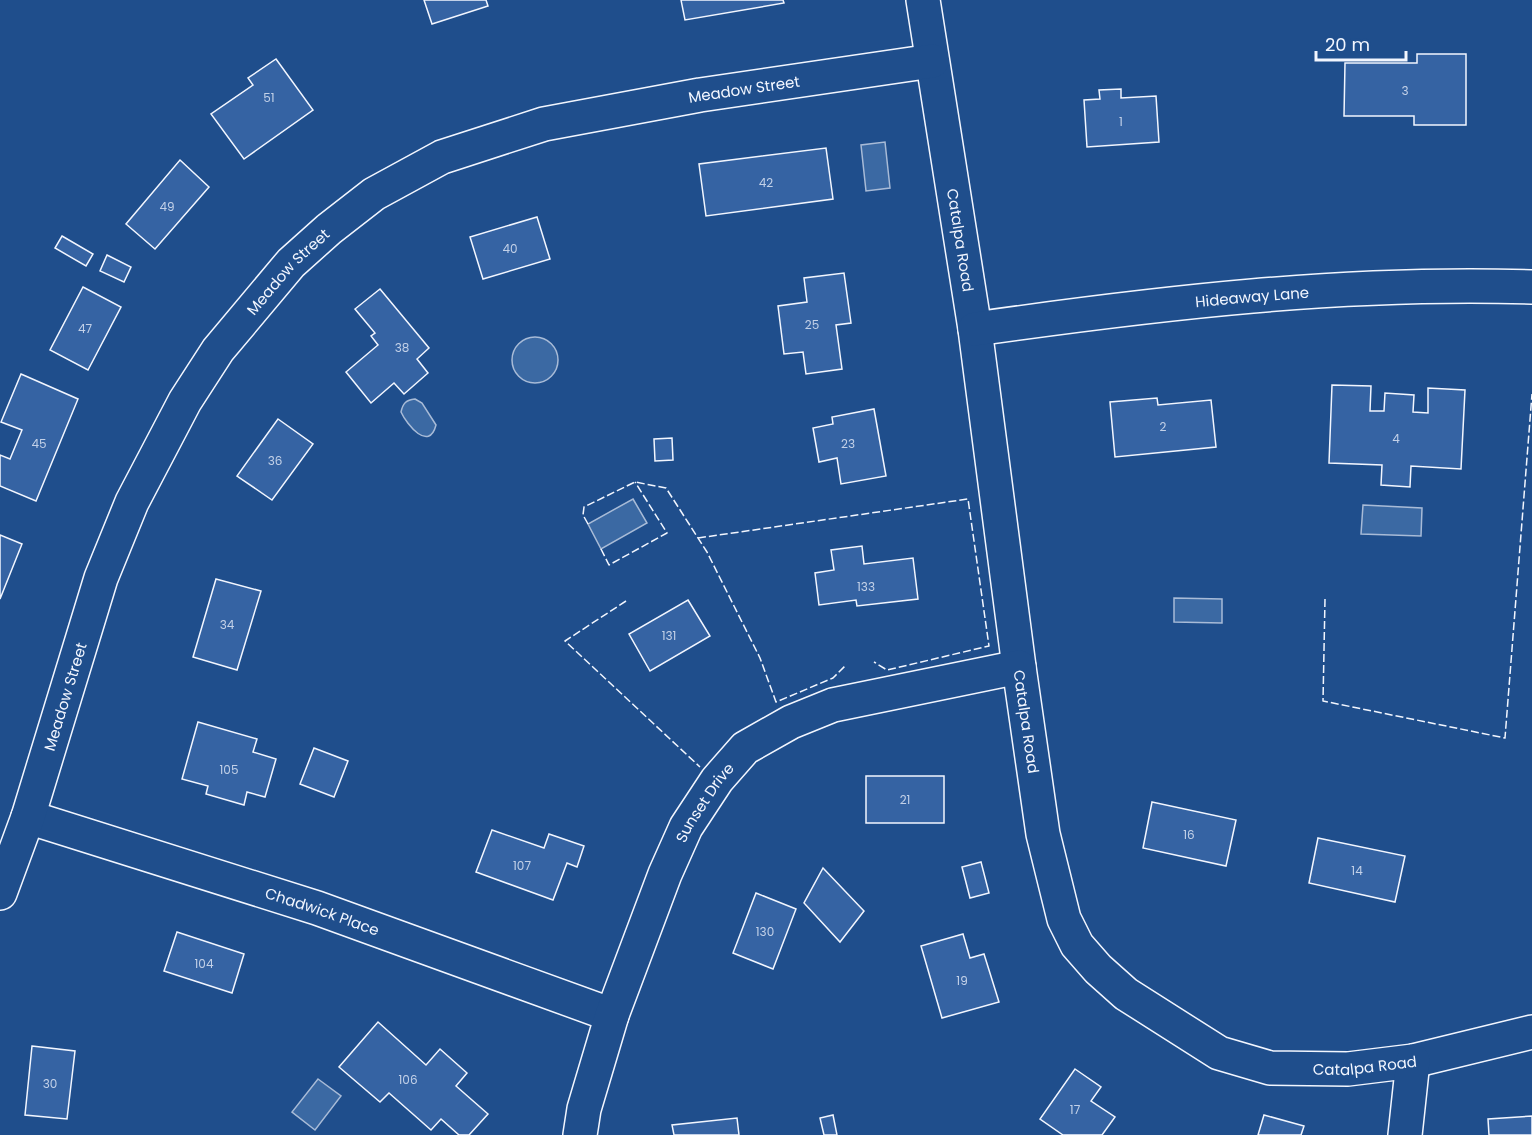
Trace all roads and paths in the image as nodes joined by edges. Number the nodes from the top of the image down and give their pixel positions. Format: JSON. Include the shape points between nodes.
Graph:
{"nodes":[{"id":1,"x":923,"y":0,"type":"edge"},
{"id":2,"x":932,"y":61,"type":"junction"},
{"id":3,"x":1532,"y":287,"type":"edge"},
{"id":4,"x":975,"y":329,"type":"junction"},
{"id":5,"x":1019,"y":667,"type":"junction"},
{"id":6,"x":28,"y":817,"type":"junction"},
{"id":7,"x":0,"y":893,"type":"edge"},
{"id":8,"x":612,"y":1015,"type":"junction"},
{"id":9,"x":1532,"y":1032,"type":"edge"},
{"id":10,"x":1413,"y":1060,"type":"junction"},
{"id":11,"x":580,"y":1135,"type":"edge"},
{"id":12,"x":1405,"y":1135,"type":"edge"}],
"edges":[{"from":1,"to":2,"type":"street","name":"Catalpa Road"},
{"from":2,"to":4,"type":"street","name":"Catalpa Road"},
{"from":2,"to":6,"type":"street","name":"Meadow Street","via":[[700,95],[544,124],[442,157],[374,194],[329,229],[291,263],[218,350],[185,401],[132,502],[101,578]]},
{"from":3,"to":4,"type":"street","name":"Hideaway Lane","via":[[1314,291],[1144,306]]},
{"from":4,"to":5,"type":"street","name":"Catalpa Road"},
{"from":5,"to":8,"type":"street","name":"Sunset Drive","via":[[833,705],[791,722],[745,748],[717,780],[686,827]]},
{"from":5,"to":10,"type":"street","name":"Catalpa Road","via":[[1043,834],[1064,919],[1077,945],[1098,969],[1126,994],[1219,1053],[1270,1068],[1348,1069]]},
{"from":6,"to":7,"type":"street","name":"Meadow Street"},
{"from":6,"to":8,"type":"street","name":"Chadwick Place","via":[[317,908]]},
{"from":8,"to":11,"type":"street","name":"Sunset Drive"},
{"from":9,"to":10,"type":"street","name":"Catalpa Road"},
{"from":10,"to":12,"type":"street"}]}
